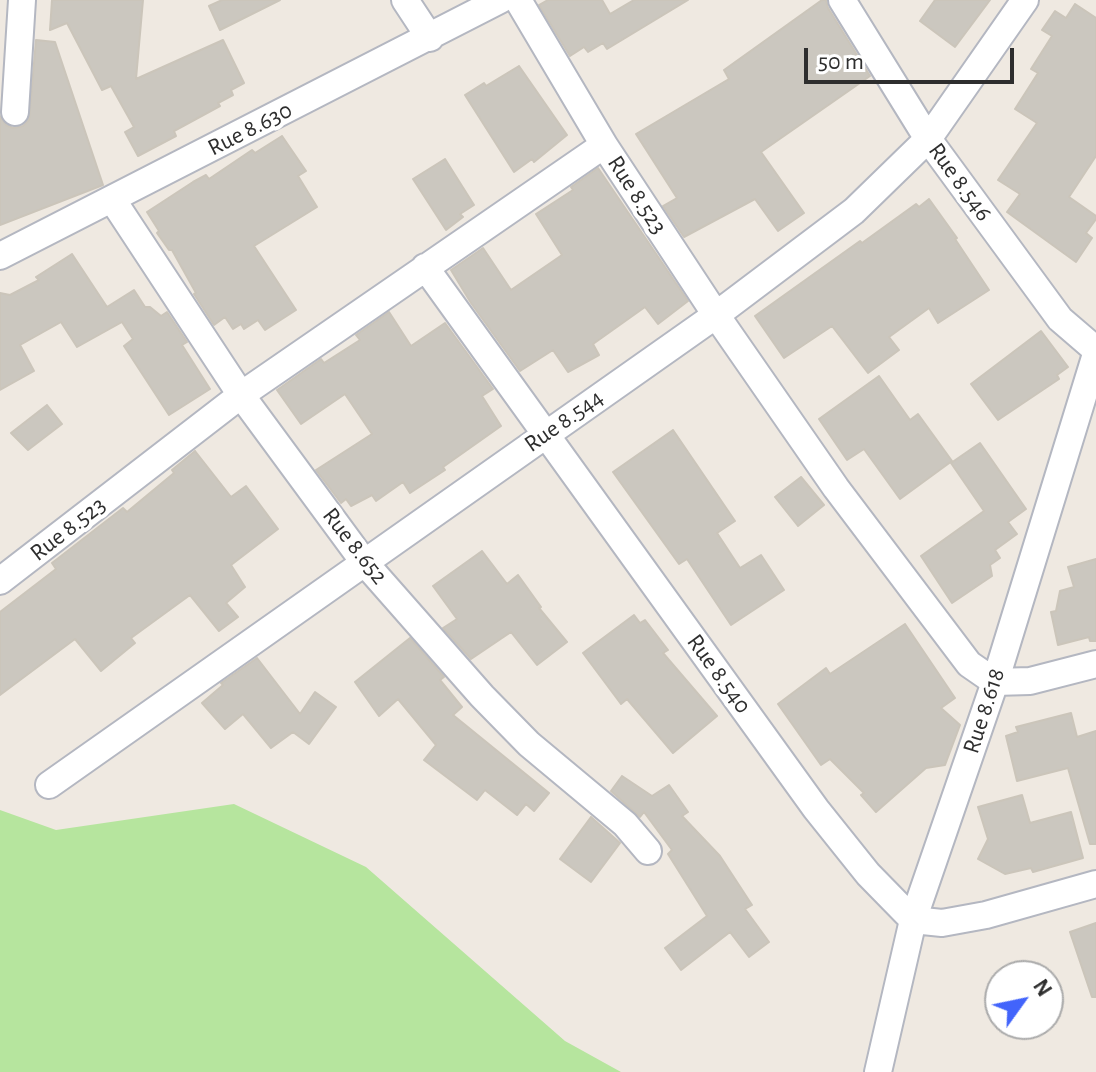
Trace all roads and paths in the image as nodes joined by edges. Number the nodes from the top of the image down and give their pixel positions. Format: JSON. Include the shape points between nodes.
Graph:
{"nodes":[{"id":1,"x":22,"y":0,"type":"edge"},
{"id":2,"x":405,"y":0,"type":"edge"},
{"id":3,"x":500,"y":0,"type":"edge"},
{"id":4,"x":518,"y":0,"type":"edge"},
{"id":5,"x":842,"y":0,"type":"edge"},
{"id":6,"x":1025,"y":0,"type":"edge"},
{"id":7,"x":430,"y":38,"type":"junction"},
{"id":8,"x":15,"y":112,"type":"dead end"},
{"id":9,"x":928,"y":139,"type":"junction"},
{"id":10,"x":604,"y":145,"type":"junction"},
{"id":11,"x":112,"y":199,"type":"junction"},
{"id":12,"x":0,"y":256,"type":"edge"},
{"id":13,"x":425,"y":267,"type":"junction"},
{"id":14,"x":716,"y":315,"type":"junction"},
{"id":15,"x":1096,"y":352,"type":"edge"},
{"id":16,"x":241,"y":395,"type":"junction"},
{"id":17,"x":546,"y":434,"type":"junction"},
{"id":18,"x":364,"y":562,"type":"junction"},
{"id":19,"x":0,"y":581,"type":"edge"},
{"id":20,"x":1096,"y":664,"type":"edge"},
{"id":21,"x":995,"y":682,"type":"junction"},
{"id":22,"x":49,"y":785,"type":"dead end"},
{"id":23,"x":648,"y":851,"type":"dead end"},
{"id":24,"x":1096,"y":884,"type":"edge"},
{"id":25,"x":913,"y":920,"type":"junction"},
{"id":26,"x":878,"y":1071,"type":"edge"}],
"edges":[{"from":1,"to":8,"type":"street"},
{"from":2,"to":7,"type":"street"},
{"from":3,"to":7,"type":"street","name":"Rue 8.630"},
{"from":4,"to":10,"type":"street"},
{"from":5,"to":9,"type":"street","name":"Rue 8.546"},
{"from":6,"to":9,"type":"street","name":"Rue 8.544"},
{"from":7,"to":11,"type":"street","name":"Rue 8.630"},
{"from":9,"to":14,"type":"street","name":"Rue 8.544","via":[[854,211]]},
{"from":9,"to":15,"type":"street","name":"Rue 8.546","via":[[1060,319]]},
{"from":10,"to":13,"type":"street","name":"Rue 8.523"},
{"from":10,"to":14,"type":"street","name":"Rue 8.523"},
{"from":11,"to":12,"type":"street","name":"Rue 8.630"},
{"from":11,"to":16,"type":"street","name":"Rue 8.652"},
{"from":13,"to":16,"type":"street","name":"Rue 8.523"},
{"from":13,"to":17,"type":"street","name":"Rue 8.540"},
{"from":14,"to":17,"type":"street","name":"Rue 8.544"},
{"from":14,"to":21,"type":"street","name":"Rue 8.523","via":[[836,488],[969,664]]},
{"from":15,"to":21,"type":"street","name":"Rue 8.618"},
{"from":16,"to":18,"type":"street","name":"Rue 8.652"},
{"from":16,"to":19,"type":"street","name":"Rue 8.523"},
{"from":17,"to":18,"type":"street","name":"Rue 8.544"},
{"from":17,"to":25,"type":"street","name":"Rue 8.540","via":[[816,809]]},
{"from":18,"to":22,"type":"street","name":"Rue 8.544"},
{"from":18,"to":23,"type":"street","name":"Rue 8.652","via":[[501,716],[625,824]]},
{"from":20,"to":21,"type":"street","via":[[1030,681]]},
{"from":21,"to":25,"type":"street","name":"Rue 8.618"},
{"from":24,"to":25,"type":"street","via":[[986,915],[942,923]]},
{"from":25,"to":26,"type":"street","name":"Rue 8.618"}]}
